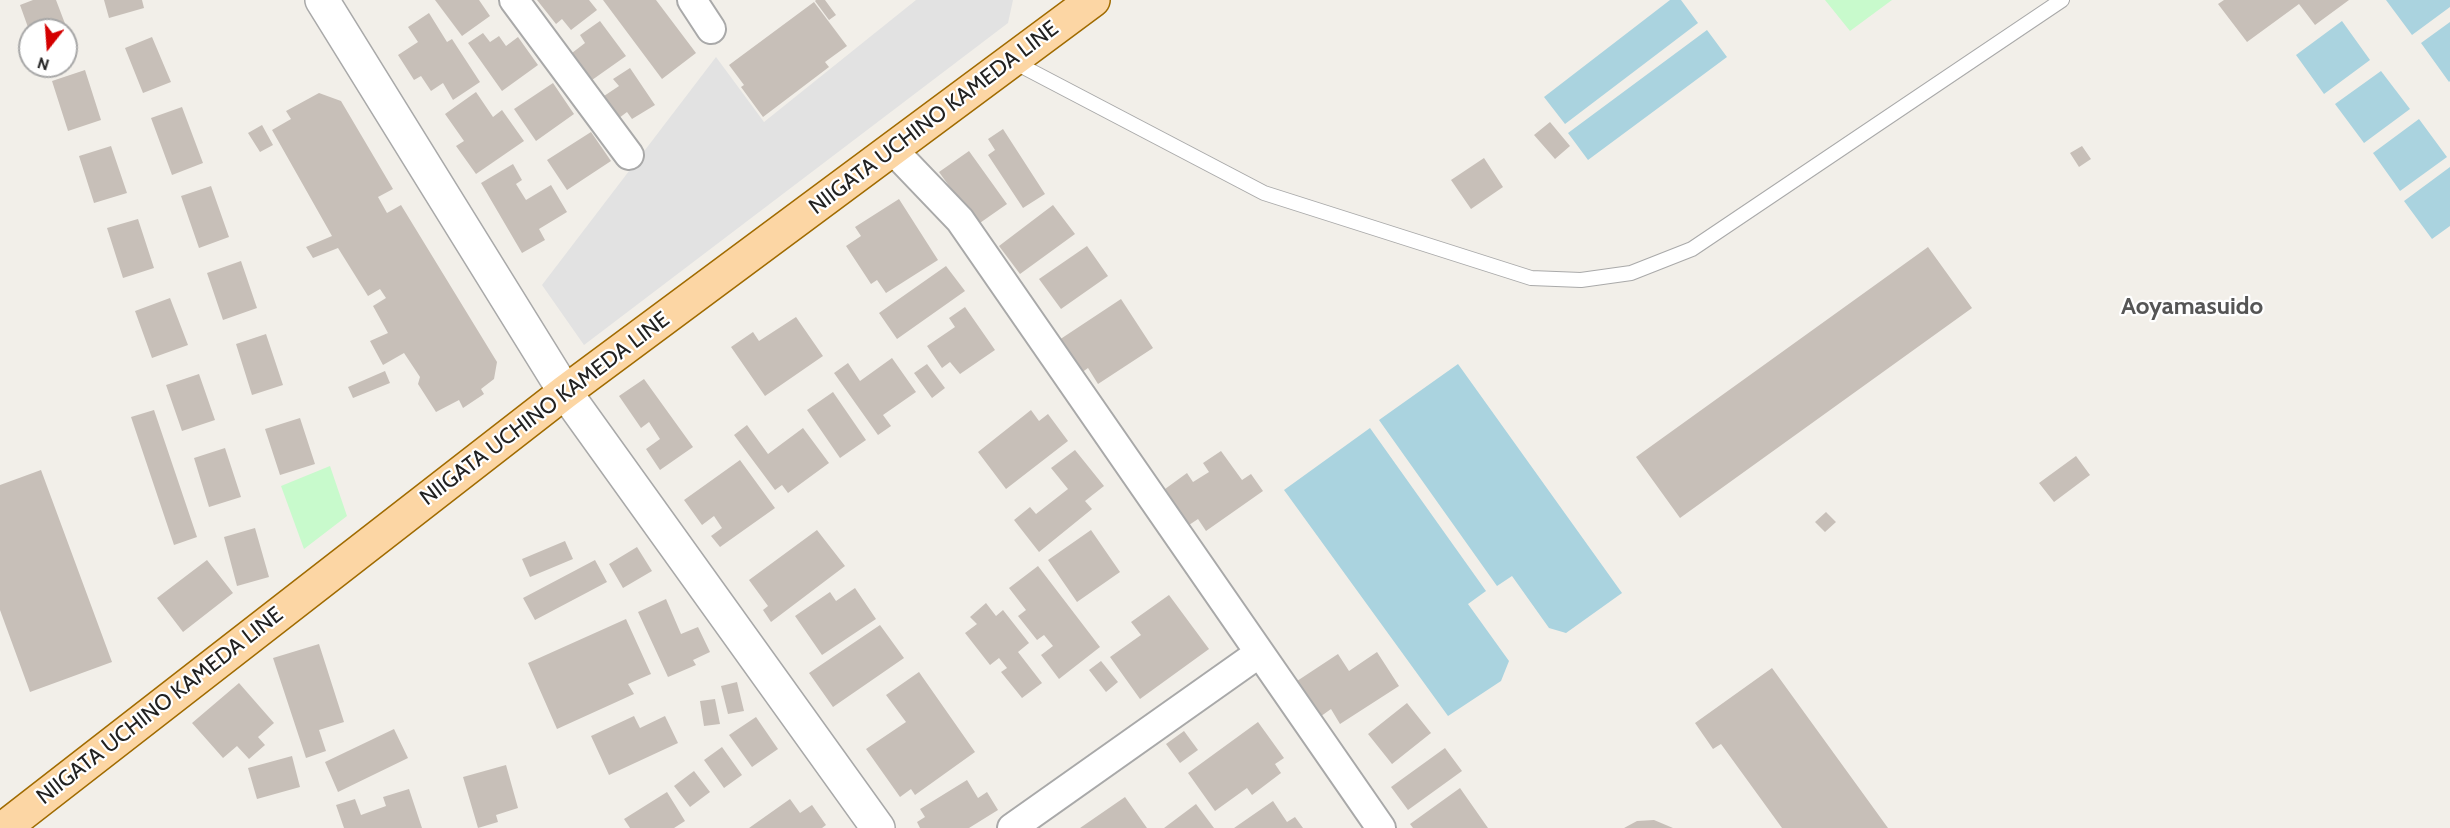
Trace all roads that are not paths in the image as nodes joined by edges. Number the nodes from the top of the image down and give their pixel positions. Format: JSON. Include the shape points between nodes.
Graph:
{"nodes":[{"id":1,"x":322,"y":0,"type":"edge"},
{"id":2,"x":514,"y":0,"type":"edge"},
{"id":3,"x":693,"y":0,"type":"edge"},
{"id":4,"x":1093,"y":0,"type":"edge"},
{"id":5,"x":2062,"y":0,"type":"edge"},
{"id":6,"x":711,"y":29,"type":"dead end"},
{"id":7,"x":1010,"y":60,"type":"junction"},
{"id":8,"x":892,"y":149,"type":"junction"},
{"id":9,"x":629,"y":155,"type":"dead end"},
{"id":10,"x":565,"y":392,"type":"junction"},
{"id":11,"x":1258,"y":654,"type":"junction"},
{"id":12,"x":4,"y":828,"type":"edge"},
{"id":13,"x":878,"y":828,"type":"edge"},
{"id":14,"x":1012,"y":828,"type":"edge"},
{"id":15,"x":1381,"y":828,"type":"edge"}],
"edges":[{"from":1,"to":10,"type":"street"},
{"from":2,"to":9,"type":"street"},
{"from":3,"to":6,"type":"street"},
{"from":4,"to":7,"type":"main road","name":"NIIGATA UCHINO KAMEDA LINE"},
{"from":5,"to":7,"type":"lane","via":[[1692,249],[1631,273],[1581,280],[1531,278],[1264,193]]},
{"from":7,"to":8,"type":"main road","name":"NIIGATA UCHINO KAMEDA LINE"},
{"from":8,"to":10,"type":"main road","name":"NIIGATA UCHINO KAMEDA LINE"},
{"from":8,"to":11,"type":"street","via":[[960,220]]},
{"from":10,"to":12,"type":"main road","name":"NIIGATA UCHINO KAMEDA LINE"},
{"from":10,"to":13,"type":"street"},
{"from":11,"to":14,"type":"street"},
{"from":11,"to":15,"type":"street"}]}
